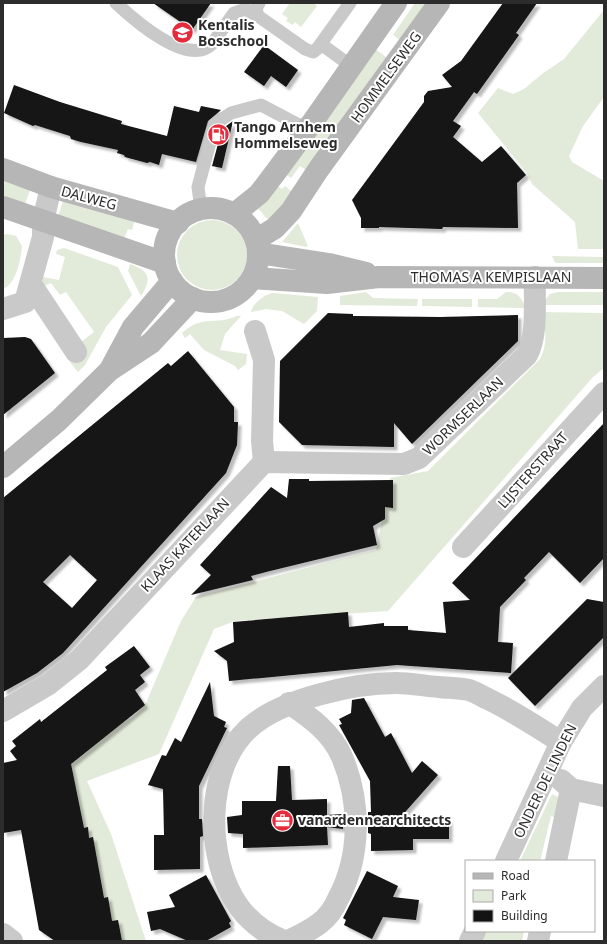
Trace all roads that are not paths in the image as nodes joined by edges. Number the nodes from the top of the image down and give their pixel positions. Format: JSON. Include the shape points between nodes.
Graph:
{"nodes":[{"id":1,"x":116,"y":3,"type":"edge"},
{"id":2,"x":350,"y":3,"type":"edge"},
{"id":3,"x":396,"y":3,"type":"edge"},
{"id":4,"x":439,"y":3,"type":"edge"},
{"id":5,"x":259,"y":10,"type":"edge"},
{"id":6,"x":321,"y":44,"type":"junction"},
{"id":7,"x":351,"y":66,"type":"junction"},
{"id":8,"x":309,"y":127,"type":"junction"},
{"id":9,"x":3,"y":169,"type":"edge"},
{"id":10,"x":51,"y":187,"type":"junction"},
{"id":11,"x":3,"y":207,"type":"edge"},
{"id":12,"x":201,"y":210,"type":"junction"},
{"id":13,"x":234,"y":214,"type":"junction"},
{"id":14,"x":43,"y":221,"type":"junction"},
{"id":15,"x":178,"y":222,"type":"junction"},
{"id":16,"x":257,"y":247,"type":"junction"},
{"id":17,"x":169,"y":272,"type":"junction"},
{"id":18,"x":379,"y":276,"type":"junction"},
{"id":19,"x":535,"y":277,"type":"junction"},
{"id":20,"x":252,"y":278,"type":"junction"},
{"id":21,"x":604,"y":278,"type":"edge"},
{"id":22,"x":31,"y":284,"type":"junction"},
{"id":23,"x":193,"y":298,"type":"junction"},
{"id":24,"x":3,"y":309,"type":"edge"},
{"id":25,"x":255,"y":330,"type":"dead end"},
{"id":26,"x":76,"y":352,"type":"dead end"},
{"id":27,"x":110,"y":370,"type":"junction"},
{"id":28,"x":604,"y":393,"type":"edge"},
{"id":29,"x":264,"y":462,"type":"junction"},
{"id":30,"x":3,"y":467,"type":"edge"},
{"id":31,"x":463,"y":547,"type":"dead end"},
{"id":32,"x":604,"y":686,"type":"edge"},
{"id":33,"x":289,"y":703,"type":"junction"},
{"id":34,"x":3,"y":711,"type":"edge"},
{"id":35,"x":560,"y":742,"type":"junction"},
{"id":36,"x":547,"y":770,"type":"junction"},
{"id":37,"x":571,"y":789,"type":"junction"},
{"id":38,"x":604,"y":796,"type":"edge"},
{"id":39,"x":506,"y":860,"type":"edge"},
{"id":40,"x":556,"y":860,"type":"edge"},
{"id":41,"x":3,"y":934,"type":"edge"},
{"id":42,"x":12,"y":941,"type":"edge"},
{"id":43,"x":284,"y":941,"type":"edge"},
{"id":44,"x":288,"y":941,"type":"edge"}],
"edges":[{"from":1,"to":5,"type":"lane","via":[[155,36],[184,48],[199,51],[212,44],[234,13],[246,9]]},
{"from":2,"to":6,"type":"lane"},
{"from":3,"to":7,"type":"street"},
{"from":4,"to":16,"type":"street","name":"HOMMELSEWEG","via":[[291,211]]},
{"from":5,"to":6,"type":"lane","via":[[309,51],[313,52]]},
{"from":6,"to":7,"type":"lane"},
{"from":7,"to":8,"type":"street"},
{"from":8,"to":12,"type":"lane","via":[[297,124],[261,105],[231,113],[215,124],[198,187]]},
{"from":8,"to":13,"type":"street","via":[[259,194]]},
{"from":9,"to":10,"type":"street","name":"DALWEG"},
{"from":10,"to":14,"type":"street"},
{"from":10,"to":15,"type":"street","name":"DALWEG"},
{"from":11,"to":14,"type":"street"},
{"from":12,"to":13,"type":"street","via":[[223,210]]},
{"from":12,"to":15,"type":"street","via":[[192,212]]},
{"from":13,"to":16,"type":"street","via":[[247,225]]},
{"from":14,"to":17,"type":"street"},
{"from":14,"to":22,"type":"street","via":[[43,237]]},
{"from":15,"to":17,"type":"street","via":[[167,241]]},
{"from":16,"to":18,"type":"street","name":"THOMAS A KEMPISLAAN"},
{"from":16,"to":20,"type":"street","via":[[257,266]]},
{"from":17,"to":23,"type":"street","via":[[181,290]]},
{"from":17,"to":27,"type":"street","via":[[133,327]]},
{"from":18,"to":19,"type":"street","name":"THOMAS A KEMPISLAAN"},
{"from":18,"to":20,"type":"street","name":"THOMAS A KEMPISLAAN","via":[[327,283]]},
{"from":19,"to":21,"type":"street","name":"THOMAS A KEMPISLAAN"},
{"from":19,"to":29,"type":"street","name":"WORMSERLAAN","via":[[532,345],[527,355],[420,458],[404,464]]},
{"from":20,"to":23,"type":"street","via":[[245,288],[226,299],[209,302]]},
{"from":22,"to":24,"type":"street","via":[[25,302]]},
{"from":22,"to":26,"type":"street"},
{"from":23,"to":27,"type":"street","via":[[151,343]]},
{"from":25,"to":29,"type":"street","via":[[264,360]]},
{"from":27,"to":30,"type":"street","via":[[59,420]]},
{"from":28,"to":31,"type":"street","name":"LIJSTERSTRAAT"},
{"from":29,"to":34,"type":"street","name":"KLAAS KATERLAAN","via":[[79,660],[49,684]]},
{"from":32,"to":35,"type":"street","name":"ONDER DE LINDEN","via":[[582,708]]},
{"from":33,"to":35,"type":"street","via":[[350,688],[396,683],[469,690],[503,706]]},
{"from":33,"to":43,"type":"street","via":[[261,718],[234,746],[222,768],[213,822],[220,861],[228,886],[239,907],[254,923],[270,935]]},
{"from":33,"to":44,"type":"street","via":[[313,719],[342,756],[352,786],[356,828],[351,870],[333,910],[321,923]]},
{"from":35,"to":36,"type":"street","name":"ONDER DE LINDEN"},
{"from":36,"to":37,"type":"street"},
{"from":36,"to":39,"type":"street","name":"ONDER DE LINDEN"},
{"from":37,"to":38,"type":"street"},
{"from":37,"to":40,"type":"street","name":"ONDER DE LINDEN"},
{"from":41,"to":42,"type":"street"}]}
